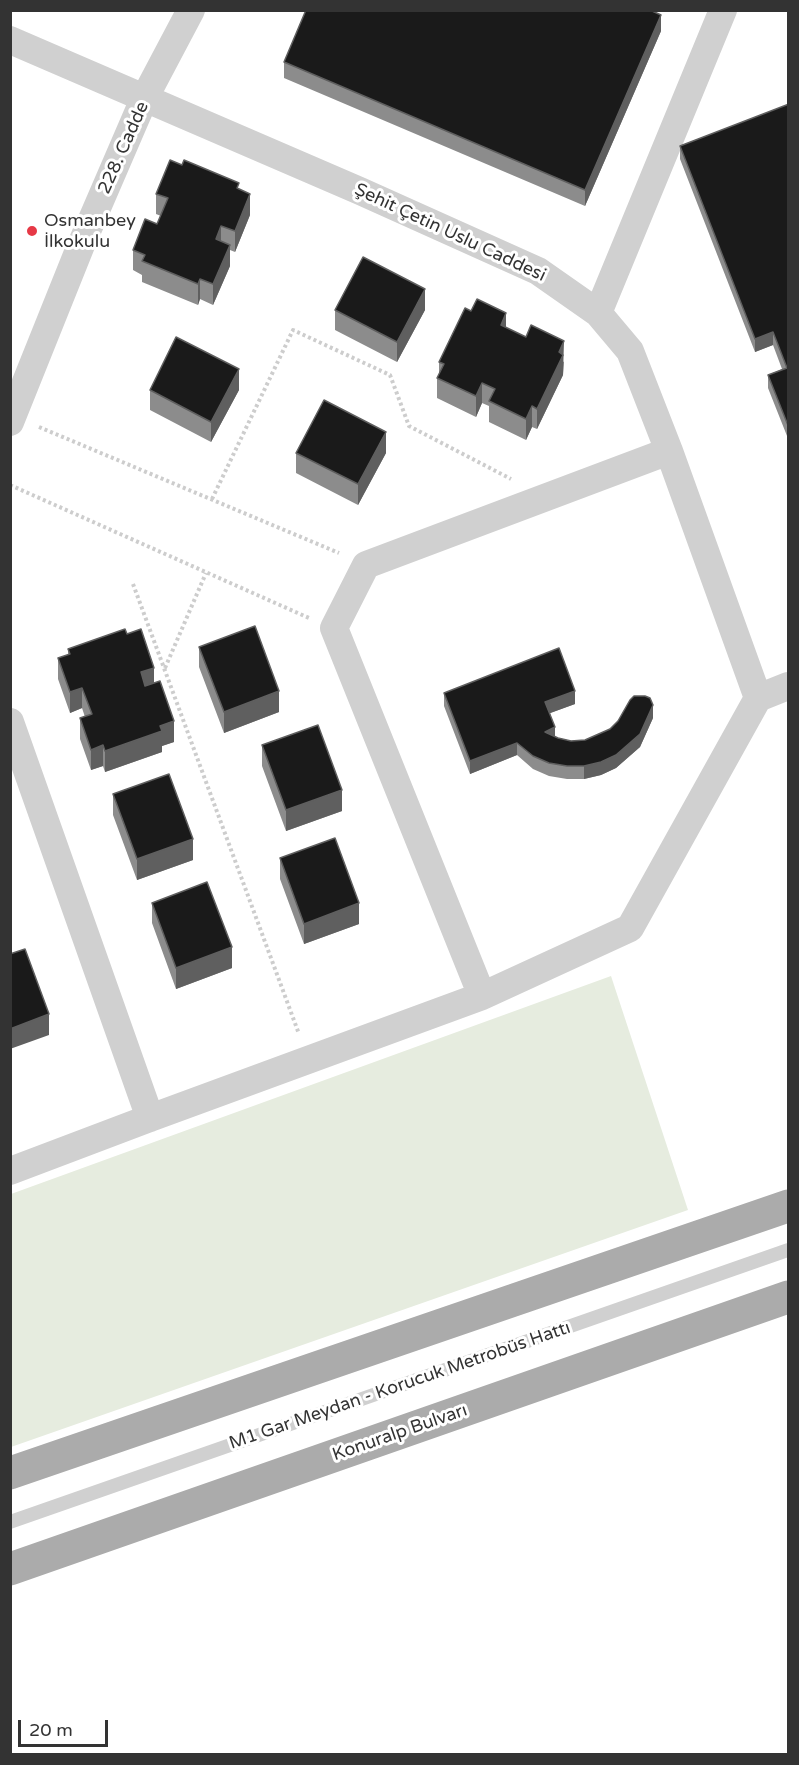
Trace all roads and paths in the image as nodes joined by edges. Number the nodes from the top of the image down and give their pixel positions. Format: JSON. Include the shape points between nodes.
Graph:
{"nodes":[{"id":1,"x":191,"y":10,"type":"edge"},
{"id":2,"x":723,"y":10,"type":"edge"},
{"id":3,"x":10,"y":40,"type":"edge"},
{"id":4,"x":144,"y":99,"type":"junction"},
{"id":5,"x":598,"y":313,"type":"junction"},
{"id":6,"x":12,"y":419,"type":"edge"},
{"id":7,"x":669,"y":451,"type":"junction"},
{"id":8,"x":10,"y":485,"type":"edge"},
{"id":9,"x":547,"y":497,"type":"junction"},
{"id":10,"x":212,"y":499,"type":"junction"},
{"id":11,"x":366,"y":565,"type":"junction"},
{"id":12,"x":206,"y":573,"type":"junction"},
{"id":13,"x":133,"y":584,"type":"dead end"},
{"id":14,"x":334,"y":628,"type":"junction"},
{"id":15,"x":165,"y":668,"type":"junction"},
{"id":16,"x":789,"y":686,"type":"edge"},
{"id":17,"x":758,"y":698,"type":"junction"},
{"id":18,"x":10,"y":722,"type":"edge"},
{"id":19,"x":482,"y":996,"type":"junction"},
{"id":20,"x":310,"y":1060,"type":"junction"},
{"id":21,"x":150,"y":1118,"type":"junction"},
{"id":22,"x":10,"y":1171,"type":"edge"},
{"id":23,"x":789,"y":1206,"type":"edge"},
{"id":24,"x":789,"y":1250,"type":"edge"},
{"id":25,"x":789,"y":1297,"type":"edge"},
{"id":26,"x":10,"y":1473,"type":"edge"},
{"id":27,"x":10,"y":1522,"type":"edge"},
{"id":28,"x":10,"y":1569,"type":"edge"}],
"edges":[{"from":1,"to":4,"type":"street","name":"228. Cadde"},
{"from":2,"to":5,"type":"street"},
{"from":3,"to":4,"type":"street","name":"Şehit Çetin Uslu Caddesi"},
{"from":4,"to":5,"type":"street","name":"Şehit Çetin Uslu Caddesi","via":[[538,271]]},
{"from":4,"to":6,"type":"street","name":"228. Cadde"},
{"from":5,"to":7,"type":"street","name":"Şehit Çetin Uslu Caddesi","via":[[630,351]]},
{"from":6,"to":10,"type":"path"},
{"from":7,"to":9,"type":"street"},
{"from":7,"to":17,"type":"street","name":"Şehit Çetin Uslu Caddesi"},
{"from":8,"to":12,"type":"path"},
{"from":9,"to":10,"type":"path","via":[[409,426],[390,375],[293,330]]},
{"from":9,"to":11,"type":"street"},
{"from":10,"to":11,"type":"path"},
{"from":11,"to":14,"type":"street"},
{"from":12,"to":14,"type":"path"},
{"from":12,"to":15,"type":"path"},
{"from":13,"to":15,"type":"path"},
{"from":14,"to":19,"type":"street"},
{"from":15,"to":20,"type":"path"},
{"from":16,"to":17,"type":"street"},
{"from":17,"to":19,"type":"street","via":[[630,928]]},
{"from":18,"to":21,"type":"street"},
{"from":19,"to":20,"type":"street"},
{"from":20,"to":21,"type":"street"},
{"from":21,"to":22,"type":"street"},
{"from":23,"to":26,"type":"main road"},
{"from":24,"to":27,"type":"lane","name":"M1 Gar Meydan - Korucuk Metrobüs Hattı"},
{"from":25,"to":28,"type":"main road","name":"Konuralp Bulvarı"}]}
